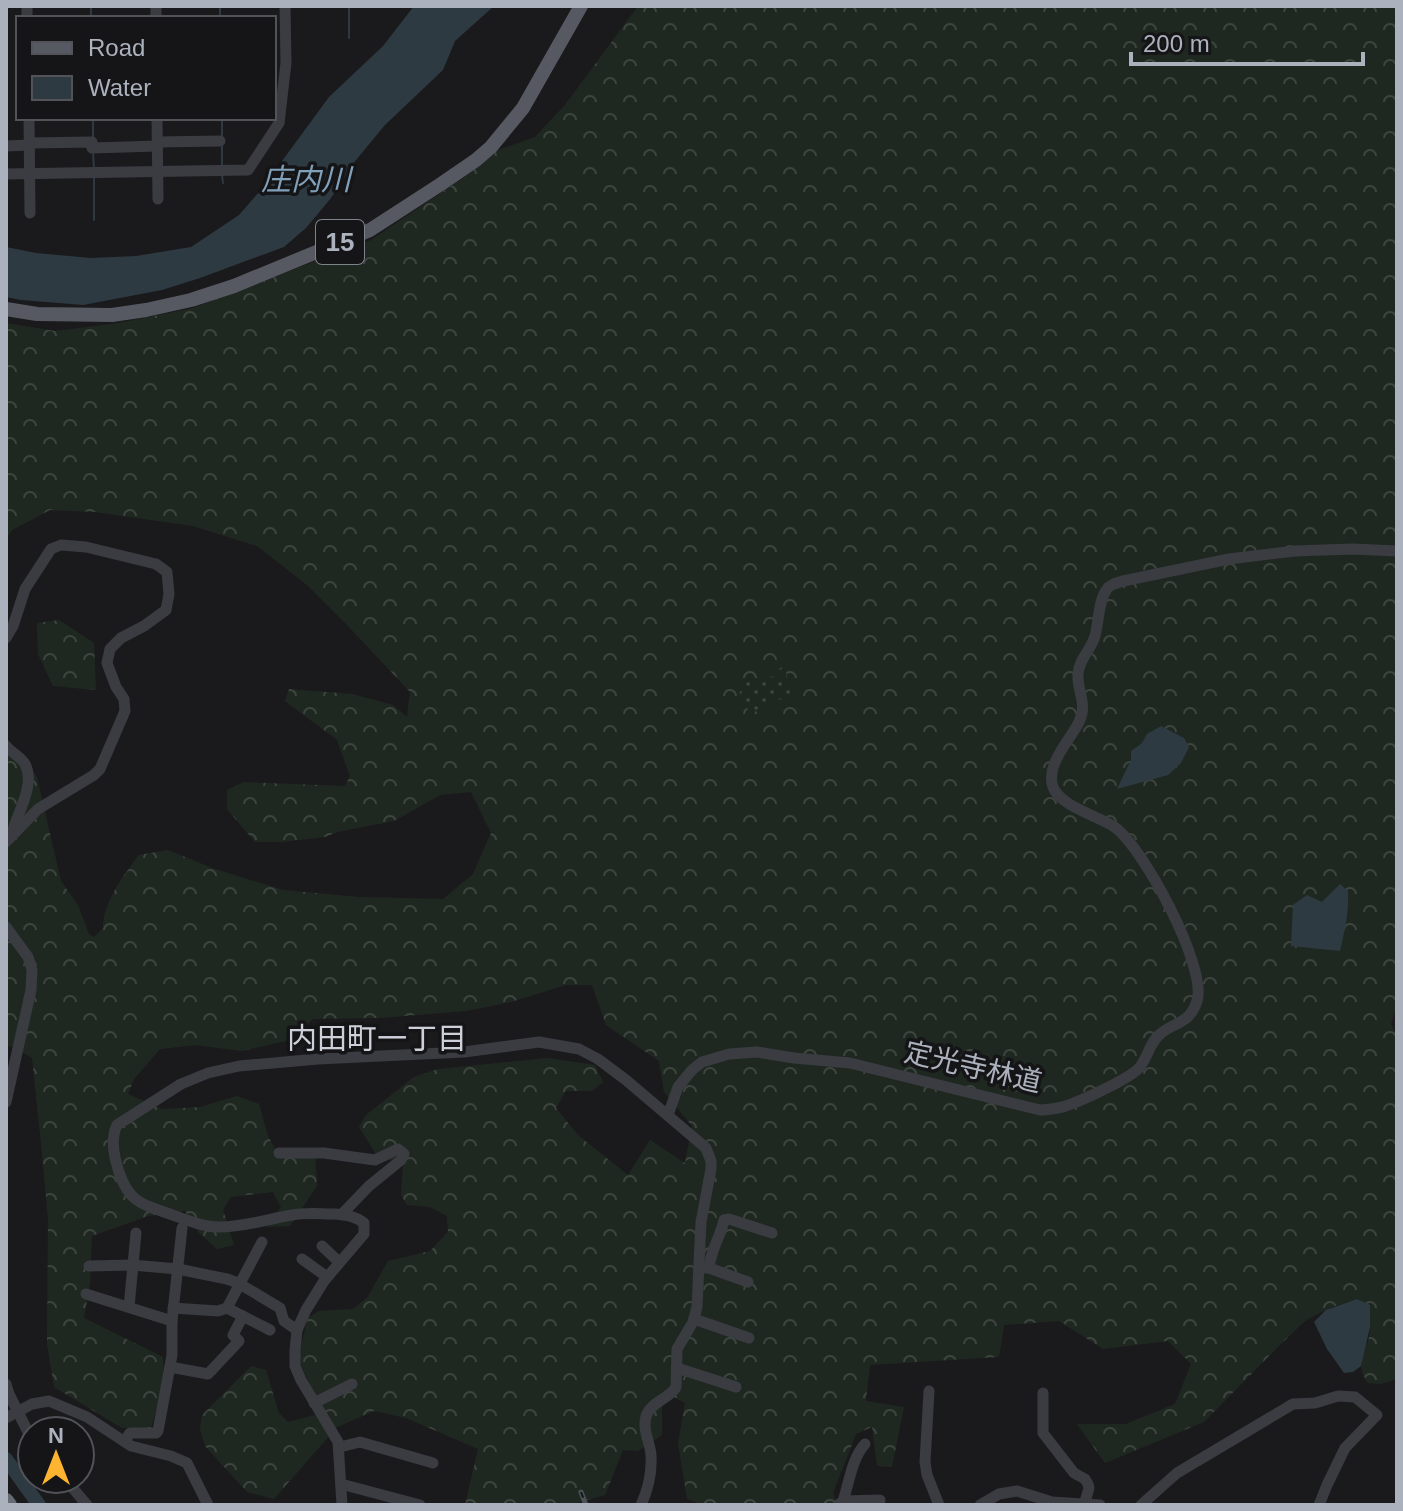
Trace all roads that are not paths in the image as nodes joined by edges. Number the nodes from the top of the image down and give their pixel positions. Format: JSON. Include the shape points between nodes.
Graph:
{"nodes":[{"id":1,"x":285,"y":6,"type":"edge"},
{"id":2,"x":581,"y":6,"type":"edge"},
{"id":3,"x":29,"y":120,"type":"edge"},
{"id":4,"x":157,"y":120,"type":"edge"},
{"id":5,"x":220,"y":141,"type":"dead end"},
{"id":6,"x":30,"y":144,"type":"junction"},
{"id":7,"x":158,"y":144,"type":"junction"},
{"id":8,"x":6,"y":146,"type":"edge"},
{"id":9,"x":158,"y":172,"type":"junction"},
{"id":10,"x":6,"y":174,"type":"edge"},
{"id":11,"x":30,"y":174,"type":"junction"},
{"id":12,"x":158,"y":199,"type":"dead end"},
{"id":13,"x":30,"y":213,"type":"dead end"},
{"id":14,"x":6,"y":309,"type":"edge"},
{"id":15,"x":1397,"y":551,"type":"edge"},
{"id":16,"x":6,"y":638,"type":"edge"},
{"id":17,"x":6,"y":746,"type":"edge"},
{"id":18,"x":9,"y":840,"type":"edge"},
{"id":19,"x":6,"y":927,"type":"edge"},
{"id":20,"x":6,"y":1102,"type":"edge"},
{"id":21,"x":668,"y":1115,"type":"junction"},
{"id":22,"x":279,"y":1153,"type":"dead end"},
{"id":23,"x":344,"y":1215,"type":"junction"},
{"id":24,"x":182,"y":1228,"type":"dead end"},
{"id":25,"x":136,"y":1233,"type":"dead end"},
{"id":26,"x":772,"y":1233,"type":"dead end"},
{"id":27,"x":262,"y":1242,"type":"dead end"},
{"id":28,"x":322,"y":1246,"type":"dead end"},
{"id":29,"x":302,"y":1259,"type":"dead end"},
{"id":30,"x":339,"y":1262,"type":"junction"},
{"id":31,"x":133,"y":1265,"type":"junction"},
{"id":32,"x":89,"y":1266,"type":"dead end"},
{"id":33,"x":704,"y":1268,"type":"junction"},
{"id":34,"x":178,"y":1269,"type":"junction"},
{"id":35,"x":327,"y":1277,"type":"junction"},
{"id":36,"x":748,"y":1282,"type":"dead end"},
{"id":37,"x":240,"y":1284,"type":"junction"},
{"id":38,"x":86,"y":1294,"type":"dead end"},
{"id":39,"x":129,"y":1307,"type":"junction"},
{"id":40,"x":173,"y":1308,"type":"junction"},
{"id":41,"x":227,"y":1308,"type":"junction"},
{"id":42,"x":243,"y":1316,"type":"junction"},
{"id":43,"x":694,"y":1319,"type":"junction"},
{"id":44,"x":172,"y":1321,"type":"junction"},
{"id":45,"x":270,"y":1330,"type":"dead end"},
{"id":46,"x":297,"y":1330,"type":"junction"},
{"id":47,"x":749,"y":1338,"type":"dead end"},
{"id":48,"x":170,"y":1367,"type":"junction"},
{"id":49,"x":677,"y":1368,"type":"junction"},
{"id":50,"x":6,"y":1384,"type":"edge"},
{"id":51,"x":352,"y":1384,"type":"dead end"},
{"id":52,"x":736,"y":1387,"type":"dead end"},
{"id":53,"x":929,"y":1391,"type":"dead end"},
{"id":54,"x":1043,"y":1393,"type":"dead end"},
{"id":55,"x":314,"y":1403,"type":"junction"},
{"id":56,"x":17,"y":1411,"type":"junction"},
{"id":57,"x":19,"y":1415,"type":"edge"},
{"id":58,"x":6,"y":1418,"type":"edge"},
{"id":59,"x":125,"y":1441,"type":"junction"},
{"id":60,"x":865,"y":1444,"type":"dead end"},
{"id":61,"x":340,"y":1447,"type":"junction"},
{"id":62,"x":433,"y":1463,"type":"dead end"},
{"id":63,"x":341,"y":1484,"type":"junction"},
{"id":64,"x":880,"y":1500,"type":"dead end"},
{"id":65,"x":338,"y":1503,"type":"edge"},
{"id":66,"x":841,"y":1503,"type":"edge"},
{"id":67,"x":1084,"y":1504,"type":"edge"},
{"id":68,"x":208,"y":1505,"type":"edge"},
{"id":69,"x":420,"y":1505,"type":"edge"},
{"id":70,"x":641,"y":1505,"type":"edge"},
{"id":71,"x":939,"y":1505,"type":"edge"},
{"id":72,"x":980,"y":1505,"type":"edge"},
{"id":73,"x":1100,"y":1505,"type":"edge"},
{"id":74,"x":1141,"y":1505,"type":"edge"},
{"id":75,"x":1319,"y":1505,"type":"edge"}],
"edges":[{"from":1,"to":9,"type":"street","via":[[279,123],[248,170]]},
{"from":2,"to":14,"type":"main road","number":"15","via":[[523,108],[491,147],[370,230],[234,286],[146,310],[112,315]]},
{"from":3,"to":6,"type":"street"},
{"from":4,"to":7,"type":"street"},
{"from":5,"to":7,"type":"street"},
{"from":6,"to":7,"type":"street"},
{"from":6,"to":8,"type":"street"},
{"from":6,"to":11,"type":"street"},
{"from":7,"to":9,"type":"street"},
{"from":9,"to":11,"type":"street"},
{"from":9,"to":12,"type":"street"},
{"from":10,"to":11,"type":"street"},
{"from":11,"to":13,"type":"street"},
{"from":15,"to":21,"type":"street","name":"定光寺林道","via":[[1295,551],[1229,559],[1123,581],[1106,590],[1096,635],[1078,674],[1084,710],[1052,781],[1054,791],[1071,806],[1115,826],[1137,853],[1177,919],[1196,974],[1198,999],[1191,1014],[1157,1037],[1139,1068],[1075,1102],[1040,1110],[850,1063],[757,1052],[729,1054],[692,1070],[678,1087]]},
{"from":16,"to":18,"type":"street","via":[[25,589],[56,546],[86,547],[156,564],[167,572],[166,610],[110,649],[107,663],[125,711],[104,763],[94,775],[38,809]]},
{"from":17,"to":18,"type":"street","via":[[23,761],[27,774],[21,812]]},
{"from":19,"to":20,"type":"street","via":[[32,970]]},
{"from":21,"to":23,"type":"street","via":[[598,1059],[579,1049],[539,1042],[239,1066],[181,1084],[115,1129],[118,1170],[134,1200],[148,1207],[217,1227],[309,1213]]},
{"from":21,"to":33,"type":"street","via":[[706,1148],[711,1161],[701,1222]]},
{"from":22,"to":23,"type":"street","via":[[375,1160],[401,1151],[401,1160]]},
{"from":23,"to":30,"type":"street","via":[[360,1219],[364,1234]]},
{"from":24,"to":34,"type":"street"},
{"from":25,"to":31,"type":"street"},
{"from":26,"to":33,"type":"street","via":[[724,1220]]},
{"from":27,"to":37,"type":"street"},
{"from":28,"to":30,"type":"street"},
{"from":29,"to":35,"type":"street"},
{"from":30,"to":35,"type":"street"},
{"from":31,"to":32,"type":"street"},
{"from":31,"to":34,"type":"street"},
{"from":31,"to":39,"type":"street"},
{"from":33,"to":36,"type":"street"},
{"from":33,"to":43,"type":"street"},
{"from":34,"to":37,"type":"street"},
{"from":34,"to":40,"type":"street"},
{"from":35,"to":46,"type":"street"},
{"from":37,"to":41,"type":"street"},
{"from":37,"to":46,"type":"street","via":[[280,1308],[284,1321]]},
{"from":38,"to":39,"type":"street"},
{"from":39,"to":44,"type":"street"},
{"from":40,"to":41,"type":"street"},
{"from":40,"to":44,"type":"street"},
{"from":41,"to":42,"type":"street"},
{"from":42,"to":45,"type":"street"},
{"from":42,"to":48,"type":"street","via":[[233,1335],[239,1341],[208,1374]]},
{"from":43,"to":47,"type":"street"},
{"from":43,"to":49,"type":"street","via":[[677,1349]]},
{"from":44,"to":48,"type":"street"},
{"from":46,"to":55,"type":"street","via":[[295,1366]]},
{"from":48,"to":59,"type":"street","via":[[158,1431],[130,1433]]},
{"from":49,"to":52,"type":"street"},
{"from":49,"to":70,"type":"street","via":[[674,1392],[649,1411],[645,1425],[651,1455]]},
{"from":50,"to":56,"type":"street"},
{"from":51,"to":55,"type":"street"},
{"from":53,"to":71,"type":"street","via":[[925,1462]]},
{"from":54,"to":67,"type":"street","via":[[1043,1433],[1088,1484]]},
{"from":55,"to":61,"type":"street"},
{"from":56,"to":57,"type":"street"},
{"from":56,"to":58,"type":"street"},
{"from":56,"to":59,"type":"street","via":[[49,1401]]},
{"from":59,"to":68,"type":"street","via":[[187,1463]]},
{"from":60,"to":66,"type":"street"},
{"from":61,"to":62,"type":"street","via":[[360,1442]]},
{"from":61,"to":63,"type":"street"},
{"from":63,"to":65,"type":"street"},
{"from":63,"to":69,"type":"street"},
{"from":64,"to":66,"type":"street"},
{"from":67,"to":72,"type":"street","via":[[1052,1502],[1017,1491]]},
{"from":67,"to":73,"type":"street"},
{"from":74,"to":75,"type":"street","via":[[1177,1473],[1293,1404],[1355,1397],[1377,1415],[1345,1448]]}]}
